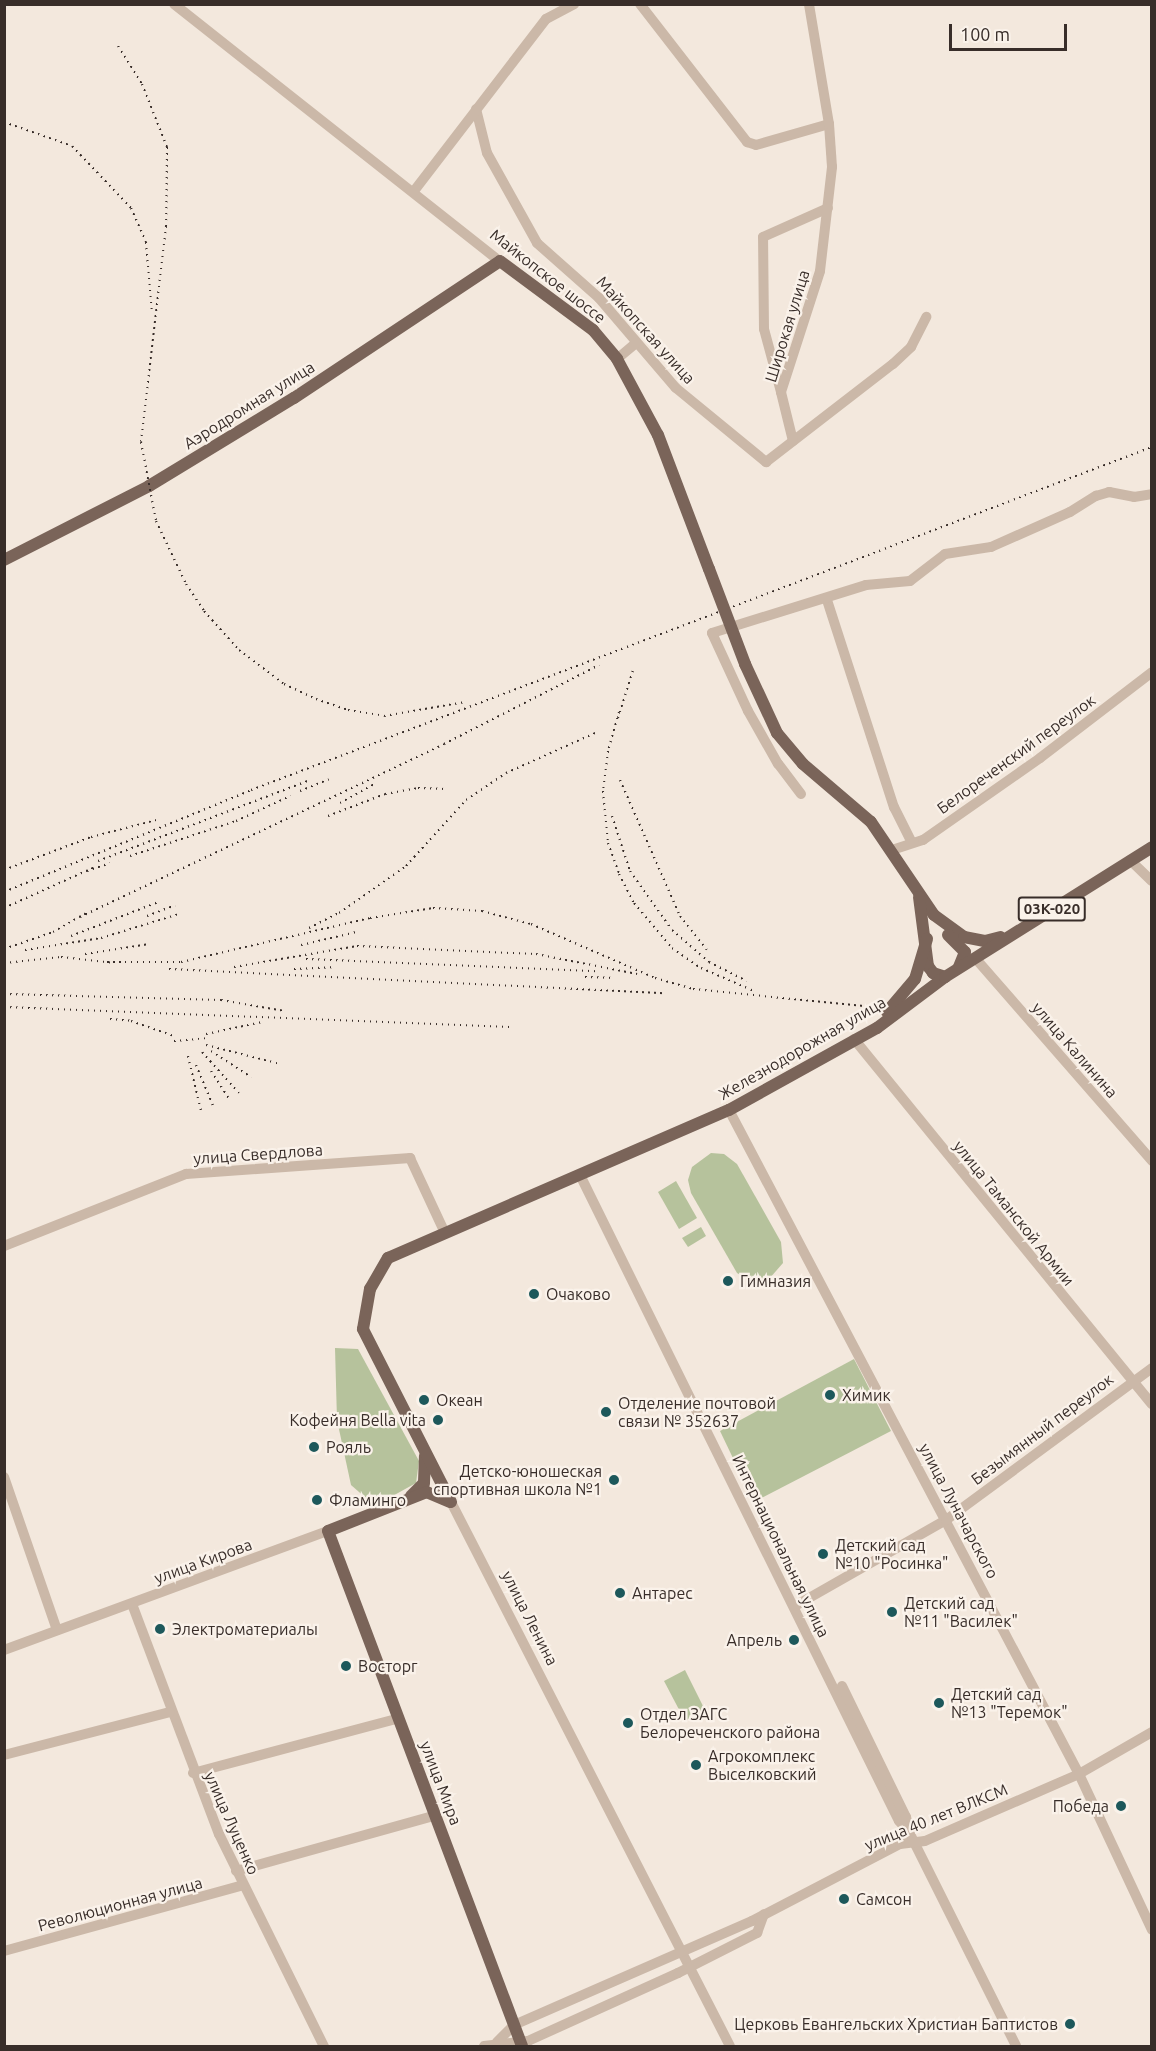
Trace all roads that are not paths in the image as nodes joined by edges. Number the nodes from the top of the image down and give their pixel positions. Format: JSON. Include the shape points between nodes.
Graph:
{"nodes":[{"id":1,"x":174,"y":4,"type":"edge"},
{"id":2,"x":549,"y":4,"type":"edge"},
{"id":3,"x":574,"y":4,"type":"edge"},
{"id":4,"x":640,"y":4,"type":"edge"},
{"id":5,"x":809,"y":4,"type":"edge"},
{"id":6,"x":546,"y":19,"type":"junction"},
{"id":7,"x":476,"y":109,"type":"junction"},
{"id":8,"x":829,"y":124,"type":"junction"},
{"id":9,"x":414,"y":191,"type":"junction"},
{"id":10,"x":828,"y":208,"type":"junction"},
{"id":11,"x":500,"y":261,"type":"junction"},
{"id":12,"x":926,"y":317,"type":"dead end"},
{"id":13,"x":636,"y":344,"type":"junction"},
{"id":14,"x":617,"y":359,"type":"junction"},
{"id":15,"x":781,"y":392,"type":"junction"},
{"id":16,"x":793,"y":441,"type":"junction"},
{"id":17,"x":1152,"y":494,"type":"edge"},
{"id":18,"x":4,"y":560,"type":"edge"},
{"id":19,"x":827,"y":600,"type":"junction"},
{"id":20,"x":1152,"y":672,"type":"edge"},
{"id":21,"x":801,"y":794,"type":"dead end"},
{"id":22,"x":912,"y":843,"type":"junction"},
{"id":23,"x":1152,"y":847,"type":"edge"},
{"id":24,"x":892,"y":850,"type":"junction"},
{"id":25,"x":1130,"y":860,"type":"junction"},
{"id":26,"x":1152,"y":881,"type":"edge"},
{"id":27,"x":917,"y":890,"type":"junction"},
{"id":28,"x":934,"y":915,"type":"junction"},
{"id":29,"x":1016,"y":931,"type":"junction"},
{"id":30,"x":927,"y":939,"type":"junction"},
{"id":31,"x":976,"y":959,"type":"junction"},
{"id":32,"x":949,"y":975,"type":"junction"},
{"id":33,"x":855,"y":1039,"type":"junction"},
{"id":34,"x":729,"y":1110,"type":"junction"},
{"id":35,"x":1152,"y":1161,"type":"edge"},
{"id":36,"x":583,"y":1173,"type":"junction"},
{"id":37,"x":444,"y":1231,"type":"junction"},
{"id":38,"x":4,"y":1246,"type":"edge"},
{"id":39,"x":1152,"y":1368,"type":"edge"},
{"id":40,"x":1133,"y":1381,"type":"junction"},
{"id":41,"x":1152,"y":1404,"type":"edge"},
{"id":42,"x":425,"y":1452,"type":"junction"},
{"id":43,"x":4,"y":1477,"type":"edge"},
{"id":44,"x":411,"y":1496,"type":"junction"},
{"id":45,"x":451,"y":1502,"type":"junction"},
{"id":46,"x":946,"y":1520,"type":"junction"},
{"id":47,"x":328,"y":1531,"type":"junction"},
{"id":48,"x":132,"y":1604,"type":"junction"},
{"id":49,"x":798,"y":1604,"type":"junction"},
{"id":50,"x":57,"y":1630,"type":"junction"},
{"id":51,"x":4,"y":1650,"type":"edge"},
{"id":52,"x":170,"y":1712,"type":"junction"},
{"id":53,"x":399,"y":1718,"type":"junction"},
{"id":54,"x":1152,"y":1732,"type":"edge"},
{"id":55,"x":4,"y":1755,"type":"edge"},
{"id":56,"x":193,"y":1773,"type":"junction"},
{"id":57,"x":1079,"y":1774,"type":"junction"},
{"id":58,"x":436,"y":1815,"type":"junction"},
{"id":59,"x":915,"y":1844,"type":"junction"},
{"id":60,"x":236,"y":1871,"type":"junction"},
{"id":61,"x":243,"y":1886,"type":"junction"},
{"id":62,"x":764,"y":1914,"type":"junction"},
{"id":63,"x":1152,"y":1930,"type":"edge"},
{"id":64,"x":4,"y":1951,"type":"edge"},
{"id":65,"x":681,"y":1951,"type":"junction"},
{"id":66,"x":690,"y":1967,"type":"junction"},
{"id":67,"x":514,"y":2025,"type":"junction"},
{"id":68,"x":497,"y":2043,"type":"junction"},
{"id":69,"x":521,"y":2045,"type":"edge"},
{"id":70,"x":324,"y":2046,"type":"edge"},
{"id":71,"x":484,"y":2046,"type":"edge"},
{"id":72,"x":730,"y":2046,"type":"edge"},
{"id":73,"x":1016,"y":2046,"type":"edge"}],
"edges":[{"from":1,"to":9,"type":"street","name":"Майкопское шоссе"},
{"from":2,"to":6,"type":"street"},
{"from":3,"to":6,"type":"street"},
{"from":4,"to":8,"type":"street","via":[[747,142],[756,145]]},
{"from":5,"to":8,"type":"street","name":"Широкая улица"},
{"from":6,"to":7,"type":"street"},
{"from":7,"to":9,"type":"street"},
{"from":7,"to":13,"type":"street","name":"Майкопская улица","via":[[487,153],[537,243],[599,298]]},
{"from":8,"to":10,"type":"street","name":"Широкая улица"},
{"from":9,"to":11,"type":"street","name":"Майкопское шоссе"},
{"from":10,"to":15,"type":"street","name":"Широкая улица","via":[[810,311]]},
{"from":10,"to":15,"type":"street","via":[[763,237],[764,329]]},
{"from":11,"to":14,"type":"main road","name":"Майкопское шоссе","via":[[593,330]]},
{"from":11,"to":18,"type":"main road","name":"Аэродромная улица","via":[[294,398],[149,486]]},
{"from":12,"to":16,"type":"street","via":[[910,347],[893,364]]},
{"from":13,"to":14,"type":"street"},
{"from":13,"to":16,"type":"street","name":"Майкопская улица","via":[[676,388],[766,462]]},
{"from":14,"to":24,"type":"main road","name":"Майкопское шоссе","bridge":true,"via":[[658,435],[766,713],[789,749],[871,822]]},
{"from":15,"to":16,"type":"street","name":"Широкая улица"},
{"from":17,"to":19,"type":"street","via":[[1134,497],[1109,492],[1096,496],[1070,512],[991,547],[945,554],[910,581],[866,585]]},
{"from":19,"to":21,"type":"street","via":[[712,633],[748,711],[778,764]]},
{"from":19,"to":22,"type":"street","via":[[894,807]]},
{"from":20,"to":22,"type":"street","name":"Белореченский переулок","via":[[1040,758],[923,840]]},
{"from":22,"to":24,"type":"street","name":"Белореченский переулок"},
{"from":23,"to":25,"type":"main road","name":"Железнодорожная улица","number":"03К-020"},
{"from":24,"to":27,"type":"main road"},
{"from":25,"to":26,"type":"street"},
{"from":25,"to":29,"type":"main road","name":"Железнодорожная улица","number":"03К-020"},
{"from":27,"to":28,"type":"main road"},
{"from":27,"to":30,"type":"main road"},
{"from":28,"to":29,"type":"main road","via":[[952,932],[971,939],[990,940]]},
{"from":28,"to":32,"type":"main road","via":[[943,931],[965,951],[965,960]]},
{"from":29,"to":31,"type":"main road","name":"Железнодорожная улица","number":"03К-020"},
{"from":30,"to":32,"type":"main road","via":[[928,966],[933,973]]},
{"from":30,"to":33,"type":"main road","via":[[912,985]]},
{"from":31,"to":32,"type":"main road","name":"Железнодорожная улица","number":"03К-020"},
{"from":31,"to":35,"type":"street","name":"улица Калинина"},
{"from":32,"to":33,"type":"main road","name":"Железнодорожная улица","via":[[877,1028]]},
{"from":33,"to":34,"type":"main road","name":"Железнодорожная улица"},
{"from":33,"to":40,"type":"street","name":"улица Таманской Армии"},
{"from":34,"to":36,"type":"main road","name":"Железнодорожная улица"},
{"from":34,"to":46,"type":"street","name":"улица Луначарского"},
{"from":36,"to":37,"type":"main road","name":"Железнодорожная улица"},
{"from":36,"to":49,"type":"street","name":"Интернациональная улица"},
{"from":37,"to":38,"type":"street","name":"улица Свердлова","via":[[410,1158],[186,1174]]},
{"from":37,"to":42,"type":"main road","name":"улица Ленина","via":[[388,1258],[374,1277],[363,1315],[368,1344]]},
{"from":39,"to":40,"type":"street","name":"Безымянный переулок"},
{"from":40,"to":41,"type":"street","name":"улица Таманской Армии"},
{"from":40,"to":46,"type":"street","name":"Безымянный переулок"},
{"from":42,"to":44,"type":"main road","via":[[424,1483]]},
{"from":42,"to":45,"type":"main road","name":"улица Ленина"},
{"from":43,"to":50,"type":"street"},
{"from":44,"to":45,"type":"main road","name":"улица Кирова","via":[[427,1492]]},
{"from":44,"to":47,"type":"main road","name":"улица Кирова"},
{"from":45,"to":65,"type":"street","name":"улица Ленина"},
{"from":46,"to":49,"type":"street","name":"Безымянный переулок"},
{"from":46,"to":57,"type":"street","name":"улица Луначарского"},
{"from":47,"to":48,"type":"street","name":"улица Кирова"},
{"from":47,"to":53,"type":"main road","name":"улица Мира"},
{"from":48,"to":50,"type":"street","name":"улица Кирова"},
{"from":48,"to":52,"type":"street","name":"улица Луценко"},
{"from":49,"to":59,"type":"street","name":"Интернациональная улица","via":[[906,1817]]},
{"from":50,"to":51,"type":"street","name":"улица Кирова"},
{"from":52,"to":55,"type":"street"},
{"from":52,"to":56,"type":"street","name":"улица Луценко"},
{"from":53,"to":56,"type":"street"},
{"from":53,"to":58,"type":"main road","name":"улица Мира"},
{"from":54,"to":57,"type":"street","name":"улица 40 лет ВЛКСМ"},
{"from":56,"to":60,"type":"street","name":"улица Луценко"},
{"from":57,"to":59,"type":"street","name":"улица 40 лет ВЛКСМ"},
{"from":57,"to":63,"type":"street","name":"улица Луначарского"},
{"from":58,"to":60,"type":"street"},
{"from":58,"to":67,"type":"main road","name":"улица Мира"},
{"from":59,"to":62,"type":"street","name":"улица 40 лет ВЛКСМ","via":[[900,1844]]},
{"from":59,"to":73,"type":"street","name":"Интернациональная улица"},
{"from":60,"to":61,"type":"street","name":"улица Луценко"},
{"from":61,"to":64,"type":"street","name":"Революционная улица"},
{"from":61,"to":70,"type":"street","name":"улица Луценко"},
{"from":62,"to":65,"type":"street","name":"улица 40 лет ВЛКСМ"},
{"from":62,"to":66,"type":"street","name":"улица 40 лет ВЛКСМ","via":[[757,1933]]},
{"from":65,"to":66,"type":"street","name":"улица Ленина"},
{"from":65,"to":67,"type":"street","name":"улица 40 лет ВЛКСМ"},
{"from":66,"to":69,"type":"street","name":"улица 40 лет ВЛКСМ"},
{"from":66,"to":72,"type":"street","name":"улица Ленина"},
{"from":67,"to":68,"type":"street","name":"улица 40 лет ВЛКСМ"},
{"from":67,"to":69,"type":"main road","name":"улица Мира"},
{"from":68,"to":69,"type":"street","name":"улица 40 лет ВЛКСМ"},
{"from":68,"to":71,"type":"street","name":"улица 40 лет ВЛКСМ"}]}
